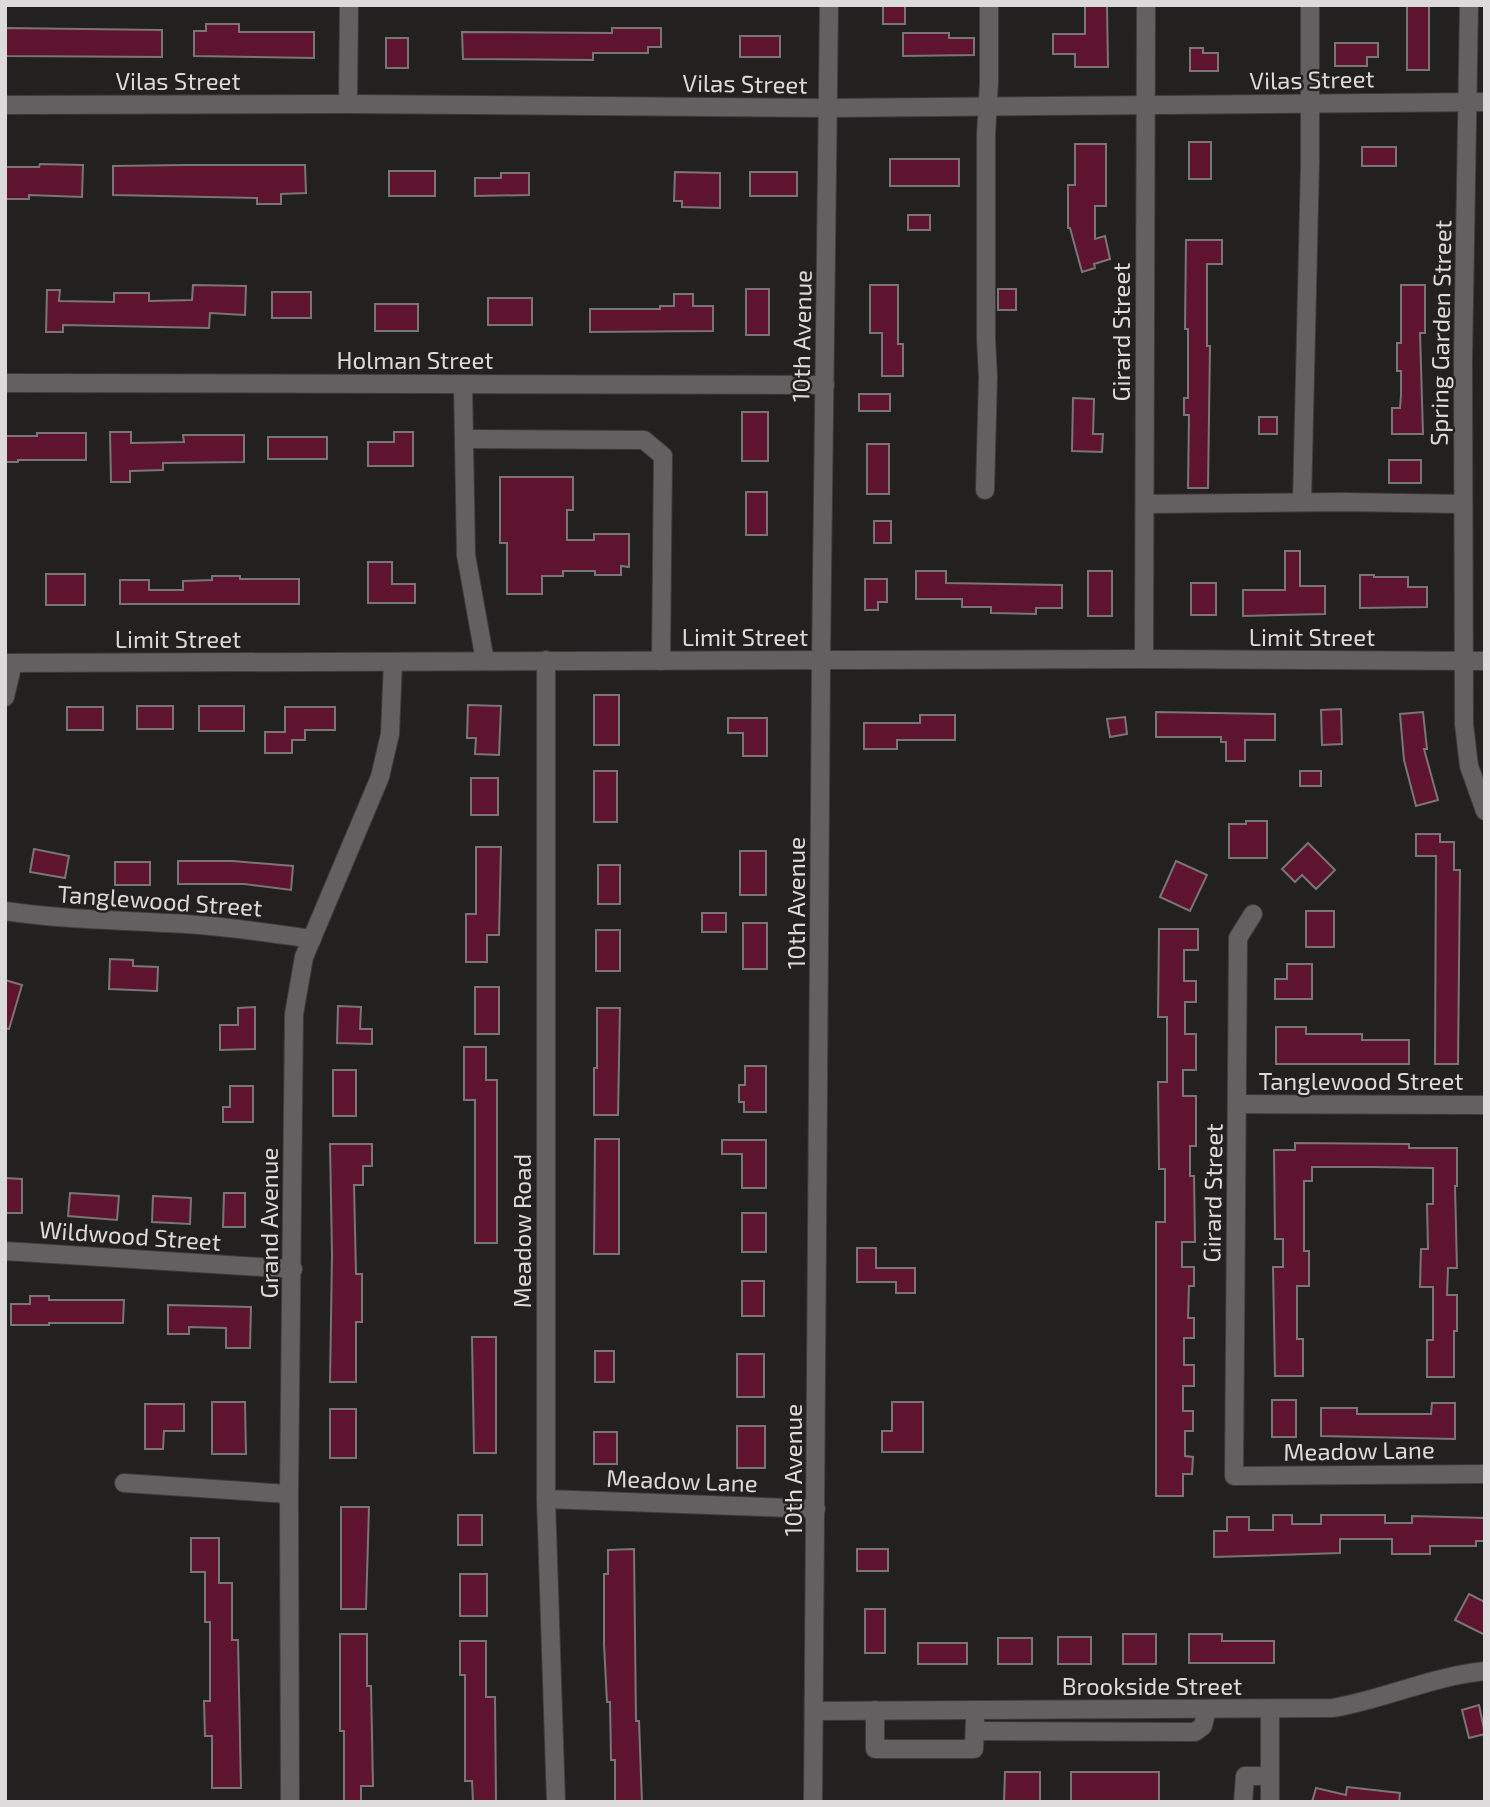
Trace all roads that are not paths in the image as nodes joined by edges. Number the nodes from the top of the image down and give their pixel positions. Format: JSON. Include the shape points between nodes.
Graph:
{"nodes":[{"id":1,"x":349,"y":5,"type":"edge"},
{"id":2,"x":830,"y":5,"type":"edge"},
{"id":3,"x":989,"y":5,"type":"edge"},
{"id":4,"x":1146,"y":5,"type":"edge"},
{"id":5,"x":1310,"y":5,"type":"edge"},
{"id":6,"x":1469,"y":5,"type":"edge"},
{"id":7,"x":1476,"y":102,"type":"edge"},
{"id":8,"x":348,"y":104,"type":"junction"},
{"id":9,"x":1310,"y":104,"type":"junction"},
{"id":10,"x":5,"y":105,"type":"edge"},
{"id":11,"x":1145,"y":105,"type":"junction"},
{"id":12,"x":988,"y":107,"type":"junction"},
{"id":13,"x":828,"y":108,"type":"junction"},
{"id":14,"x":5,"y":383,"type":"edge"},
{"id":15,"x":463,"y":384,"type":"junction"},
{"id":16,"x":825,"y":385,"type":"junction"},
{"id":17,"x":464,"y":439,"type":"junction"},
{"id":18,"x":985,"y":490,"type":"dead end"},
{"id":19,"x":1303,"y":502,"type":"junction"},
{"id":20,"x":1144,"y":504,"type":"junction"},
{"id":21,"x":1463,"y":504,"type":"junction"},
{"id":22,"x":1144,"y":659,"type":"junction"},
{"id":23,"x":545,"y":660,"type":"junction"},
{"id":24,"x":661,"y":660,"type":"junction"},
{"id":25,"x":485,"y":661,"type":"junction"},
{"id":26,"x":821,"y":661,"type":"junction"},
{"id":27,"x":393,"y":662,"type":"junction"},
{"id":28,"x":1464,"y":662,"type":"junction"},
{"id":29,"x":1485,"y":662,"type":"edge"},
{"id":30,"x":9,"y":663,"type":"edge"},
{"id":31,"x":5,"y":697,"type":"edge"},
{"id":32,"x":1485,"y":811,"type":"edge"},
{"id":33,"x":5,"y":911,"type":"edge"},
{"id":34,"x":1253,"y":914,"type":"dead end"},
{"id":35,"x":312,"y":939,"type":"junction"},
{"id":36,"x":1237,"y":1104,"type":"junction"},
{"id":37,"x":1485,"y":1105,"type":"edge"},
{"id":38,"x":5,"y":1251,"type":"edge"},
{"id":39,"x":293,"y":1269,"type":"junction"},
{"id":40,"x":1485,"y":1474,"type":"edge"},
{"id":41,"x":1234,"y":1476,"type":"joint"},
{"id":42,"x":124,"y":1483,"type":"dead end"},
{"id":43,"x":289,"y":1494,"type":"junction"},
{"id":44,"x":546,"y":1499,"type":"junction"},
{"id":45,"x":816,"y":1509,"type":"junction"},
{"id":46,"x":1485,"y":1671,"type":"edge"},
{"id":47,"x":1207,"y":1709,"type":"junction"},
{"id":48,"x":1270,"y":1709,"type":"junction"},
{"id":49,"x":875,"y":1710,"type":"junction"},
{"id":50,"x":975,"y":1710,"type":"junction"},
{"id":51,"x":815,"y":1711,"type":"junction"},
{"id":52,"x":975,"y":1731,"type":"junction"},
{"id":53,"x":1270,"y":1776,"type":"junction"},
{"id":54,"x":290,"y":1802,"type":"edge"},
{"id":55,"x":556,"y":1802,"type":"edge"},
{"id":56,"x":813,"y":1802,"type":"edge"},
{"id":57,"x":1243,"y":1802,"type":"edge"},
{"id":58,"x":1270,"y":1802,"type":"edge"}],
"edges":[{"from":1,"to":8,"type":"street"},
{"from":2,"to":13,"type":"street","name":"10th Avenue"},
{"from":3,"to":12,"type":"street"},
{"from":4,"to":11,"type":"street","name":"Girard Street"},
{"from":5,"to":9,"type":"street"},
{"from":6,"to":7,"type":"street","name":"Spring Garden Street"},
{"from":7,"to":9,"type":"street","name":"Vilas Street"},
{"from":7,"to":21,"type":"street","name":"Spring Garden Street","via":[[1463,360]]},
{"from":8,"to":10,"type":"street","name":"Vilas Street"},
{"from":8,"to":13,"type":"street","name":"Vilas Street"},
{"from":9,"to":11,"type":"street","name":"Vilas Street"},
{"from":9,"to":19,"type":"street"},
{"from":11,"to":12,"type":"street","name":"Vilas Street"},
{"from":11,"to":20,"type":"street","name":"Girard Street"},
{"from":12,"to":13,"type":"street","name":"Vilas Street"},
{"from":12,"to":18,"type":"street"},
{"from":13,"to":16,"type":"street","name":"10th Avenue"},
{"from":14,"to":15,"type":"street","name":"Holman Street"},
{"from":15,"to":16,"type":"street","name":"Holman Street"},
{"from":15,"to":17,"type":"street"},
{"from":16,"to":26,"type":"street","name":"10th Avenue"},
{"from":17,"to":24,"type":"street","via":[[644,440],[663,457]]},
{"from":17,"to":25,"type":"street","via":[[466,555]]},
{"from":19,"to":20,"type":"street"},
{"from":19,"to":21,"type":"street"},
{"from":20,"to":22,"type":"street","name":"Girard Street"},
{"from":21,"to":28,"type":"street","name":"Spring Garden Street"},
{"from":22,"to":26,"type":"street","name":"Limit Street"},
{"from":22,"to":28,"type":"street","name":"Limit Street"},
{"from":23,"to":24,"type":"street","name":"Limit Street"},
{"from":23,"to":25,"type":"street","name":"Limit Street"},
{"from":23,"to":44,"type":"street","name":"Meadow Road"},
{"from":24,"to":26,"type":"street","name":"Limit Street"},
{"from":25,"to":27,"type":"street","name":"Limit Street"},
{"from":26,"to":45,"type":"street","name":"10th Avenue"},
{"from":27,"to":30,"type":"street","name":"Limit Street"},
{"from":27,"to":35,"type":"street","name":"Grand Avenue","via":[[390,734],[380,777]]},
{"from":28,"to":29,"type":"street","name":"Limit Street"},
{"from":28,"to":32,"type":"street","name":"Spring Garden Street","via":[[1469,766]]},
{"from":30,"to":31,"type":"street"},
{"from":33,"to":35,"type":"street","name":"Tanglewood Street"},
{"from":34,"to":36,"type":"street","name":"Girard Street","via":[[1237,938]]},
{"from":35,"to":39,"type":"street","name":"Grand Avenue","via":[[304,957],[294,1014]]},
{"from":36,"to":37,"type":"street","name":"Tanglewood Street"},
{"from":36,"to":41,"type":"street","name":"Girard Street"},
{"from":38,"to":39,"type":"street","name":"Wildwood Street"},
{"from":39,"to":43,"type":"street","name":"Grand Avenue"},
{"from":40,"to":41,"type":"street","name":"Meadow Lane"},
{"from":42,"to":43,"type":"street"},
{"from":43,"to":54,"type":"street","name":"Grand Avenue"},
{"from":44,"to":45,"type":"street","name":"Meadow Lane"},
{"from":44,"to":55,"type":"street","name":"Meadow Road"},
{"from":45,"to":51,"type":"street","name":"10th Avenue"},
{"from":46,"to":48,"type":"street","name":"Brookside Street","via":[[1438,1678],[1333,1708]]},
{"from":47,"to":48,"type":"street","name":"Brookside Street"},
{"from":47,"to":50,"type":"street","name":"Brookside Street"},
{"from":47,"to":52,"type":"street","via":[[1203,1726],[1195,1732]]},
{"from":48,"to":53,"type":"street"},
{"from":49,"to":50,"type":"street","name":"Brookside Street"},
{"from":49,"to":51,"type":"street","name":"Brookside Street"},
{"from":49,"to":52,"type":"street","via":[[875,1749],[974,1749]]},
{"from":50,"to":52,"type":"street"},
{"from":51,"to":56,"type":"street","name":"10th Avenue"},
{"from":53,"to":57,"type":"street","via":[[1245,1776]]},
{"from":53,"to":58,"type":"street"}]}
